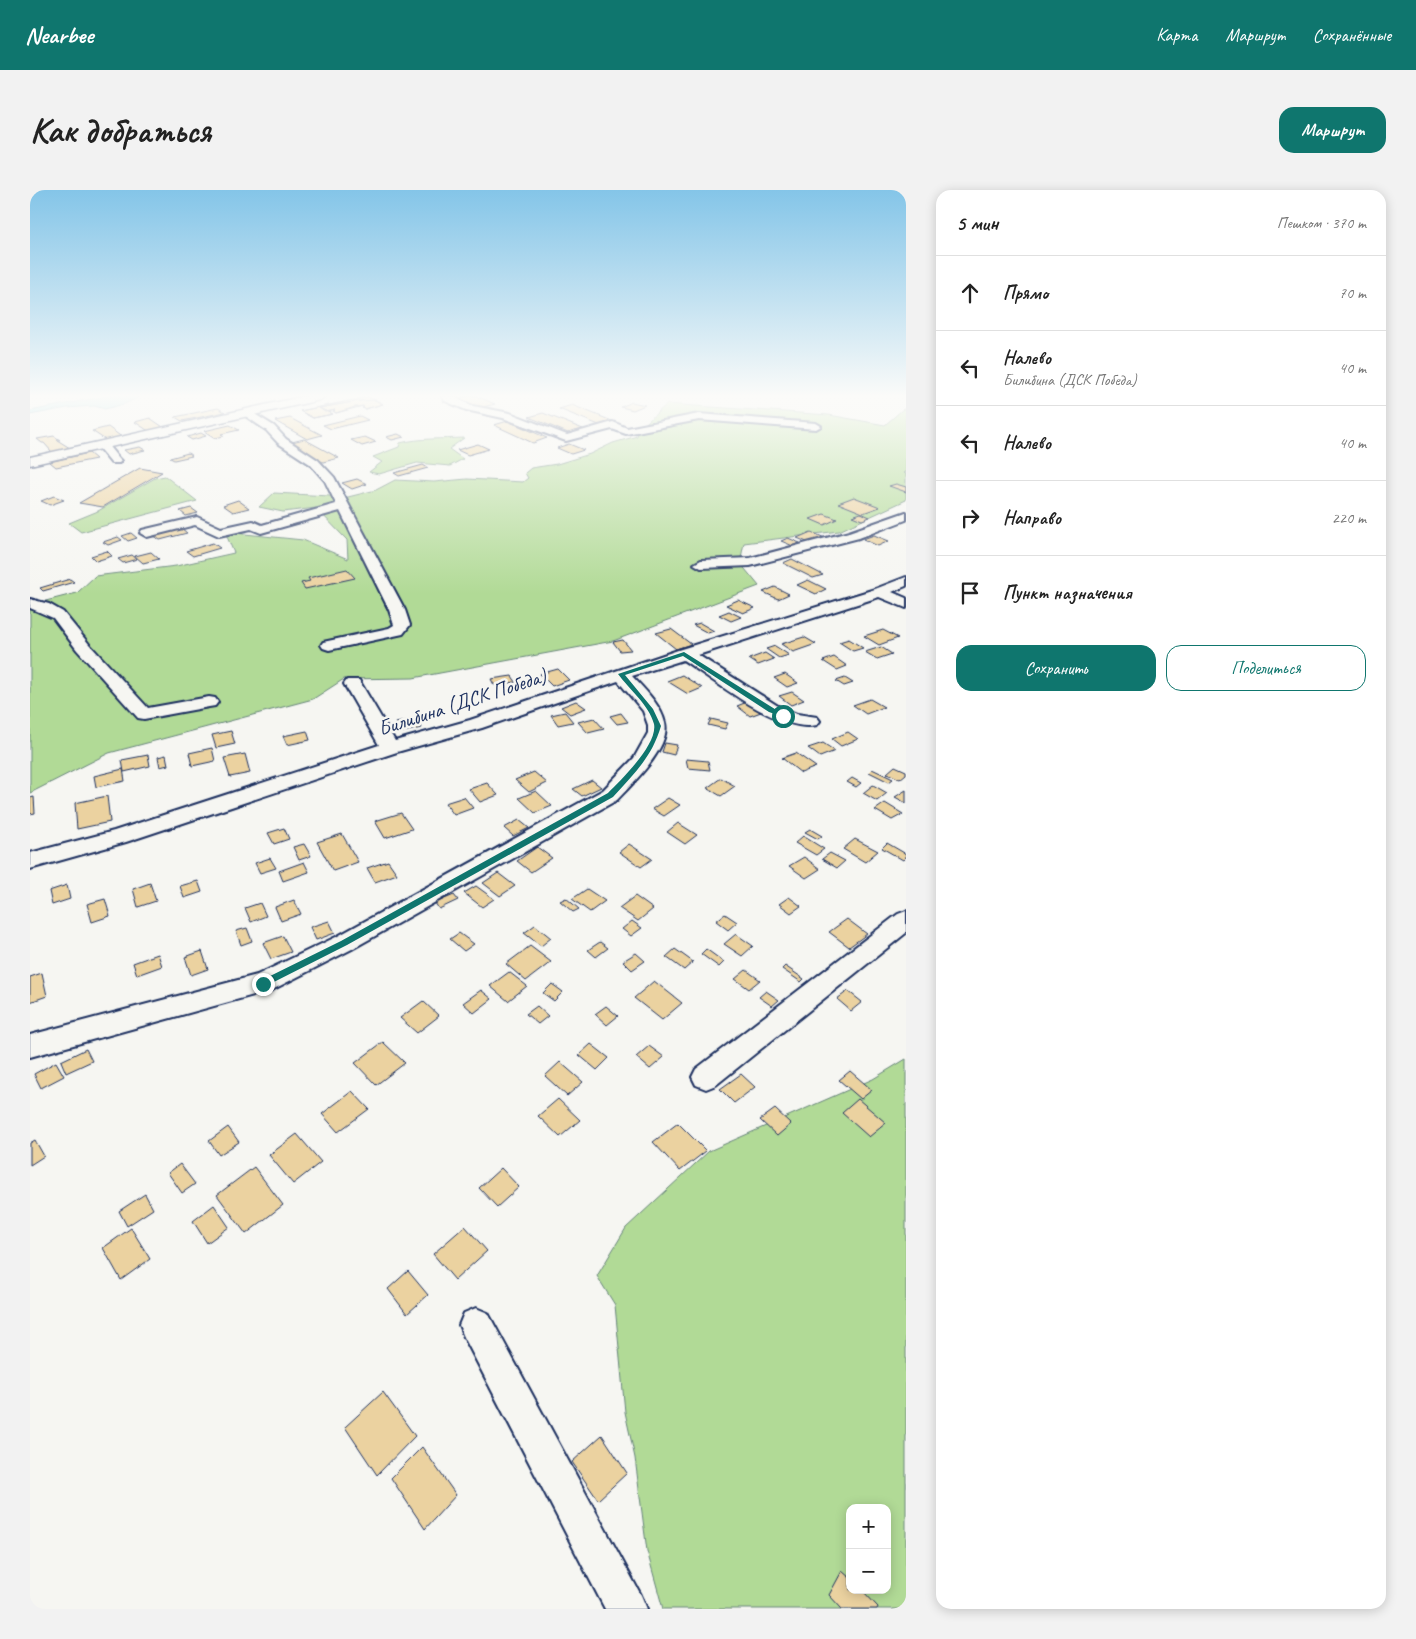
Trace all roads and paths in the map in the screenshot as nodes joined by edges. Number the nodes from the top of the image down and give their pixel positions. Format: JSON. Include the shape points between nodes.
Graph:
{"nodes":[{"id":1,"x":314,"y":462,"type":"edge"},
{"id":2,"x":344,"y":506,"type":"junction"},
{"id":3,"x":906,"y":516,"type":"edge"},
{"id":4,"x":147,"y":533,"type":"dead end"},
{"id":5,"x":701,"y":564,"type":"dead end"},
{"id":6,"x":906,"y":581,"type":"edge"},
{"id":7,"x":880,"y":592,"type":"junction"},
{"id":8,"x":30,"y":603,"type":"edge"},
{"id":9,"x":906,"y":604,"type":"edge"},
{"id":10,"x":330,"y":645,"type":"dead end"},
{"id":11,"x":684,"y":653,"type":"junction"},
{"id":12,"x":621,"y":674,"type":"junction"},
{"id":13,"x":354,"y":684,"type":"dead end"},
{"id":14,"x":209,"y":702,"type":"dead end"},
{"id":15,"x":811,"y":721,"type":"dead end"},
{"id":16,"x":390,"y":748,"type":"junction"},
{"id":17,"x":30,"y":861,"type":"edge"},
{"id":18,"x":906,"y":920,"type":"edge"},
{"id":19,"x":30,"y":1046,"type":"edge"},
{"id":20,"x":706,"y":1077,"type":"dead end"},
{"id":21,"x":476,"y":1325,"type":"dead end"},
{"id":22,"x":627,"y":1609,"type":"edge"}],
"edges":[{"from":1,"to":2,"type":"street","via":[[330,480]]},
{"from":2,"to":4,"type":"street","via":[[261,529],[253,525],[219,532],[197,521]]},
{"from":2,"to":10,"type":"street","via":[[402,624],[397,631]]},
{"from":3,"to":5,"type":"street","via":[[854,535],[750,562]]},
{"from":6,"to":7,"type":"street","name":"Билибина (ДСК Победа)"},
{"from":7,"to":9,"type":"street"},
{"from":7,"to":11,"type":"street","name":"Билибина (ДСК Победа)"},
{"from":8,"to":14,"type":"street","via":[[58,615],[144,714]]},
{"from":11,"to":12,"type":"street","name":"Билибина (ДСК Победа)"},
{"from":11,"to":15,"type":"street","via":[[772,710],[793,719]]},
{"from":12,"to":16,"type":"street","name":"Билибина (ДСК Победа)","via":[[476,724]]},
{"from":12,"to":19,"type":"street","via":[[651,710],[658,726],[652,744],[638,766],[610,795],[344,943],[263,984]]},
{"from":13,"to":16,"type":"street"},
{"from":16,"to":17,"type":"street","name":"Билибина (ДСК Победа)","via":[[119,837]]},
{"from":18,"to":20,"type":"street"},
{"from":21,"to":22,"type":"street"}]}
